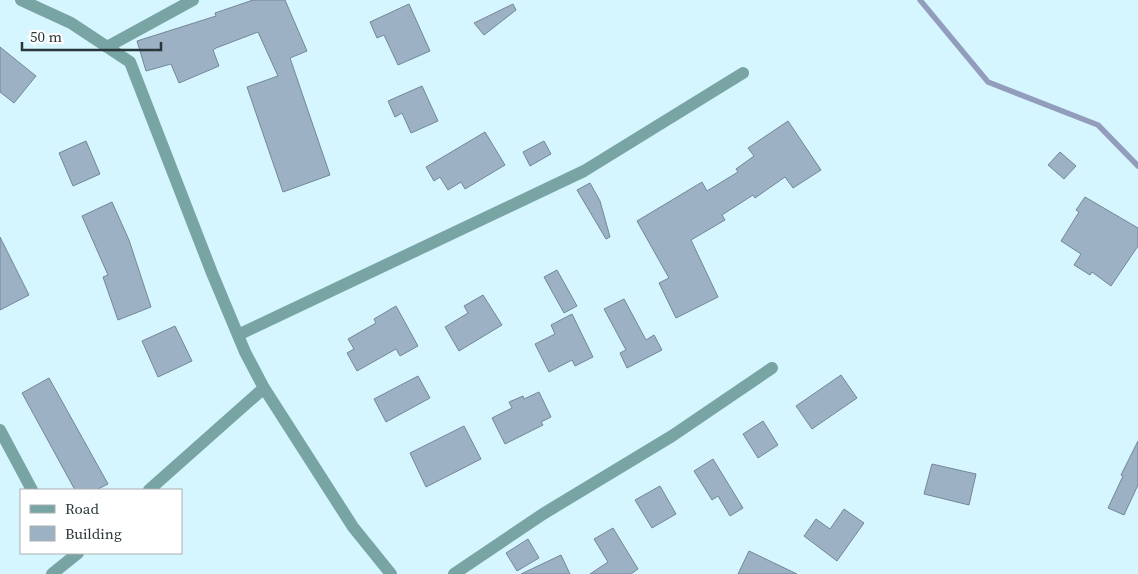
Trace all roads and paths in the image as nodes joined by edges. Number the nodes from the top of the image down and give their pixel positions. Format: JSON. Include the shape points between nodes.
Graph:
{"nodes":[{"id":1,"x":21,"y":0,"type":"edge"},
{"id":2,"x":193,"y":0,"type":"edge"},
{"id":3,"x":107,"y":47,"type":"junction"},
{"id":4,"x":743,"y":73,"type":"dead end"},
{"id":5,"x":238,"y":336,"type":"junction"},
{"id":6,"x":772,"y":368,"type":"dead end"},
{"id":7,"x":264,"y":388,"type":"junction"},
{"id":8,"x":0,"y":430,"type":"edge"},
{"id":9,"x":31,"y":489,"type":"edge"},
{"id":10,"x":150,"y":489,"type":"edge"},
{"id":11,"x":64,"y":558,"type":"edge"},
{"id":12,"x":52,"y":574,"type":"edge"},
{"id":13,"x":391,"y":574,"type":"edge"},
{"id":14,"x":454,"y":574,"type":"edge"}],
"edges":[{"from":1,"to":3,"type":"street","via":[[71,23]]},
{"from":2,"to":3,"type":"street"},
{"from":3,"to":5,"type":"street","via":[[130,62]]},
{"from":4,"to":5,"type":"street","via":[[584,171]]},
{"from":5,"to":7,"type":"street"},
{"from":6,"to":14,"type":"street","via":[[672,436],[543,514]]},
{"from":7,"to":10,"type":"street"},
{"from":7,"to":13,"type":"street","via":[[353,527]]},
{"from":8,"to":9,"type":"street"},
{"from":11,"to":12,"type":"street"}]}
